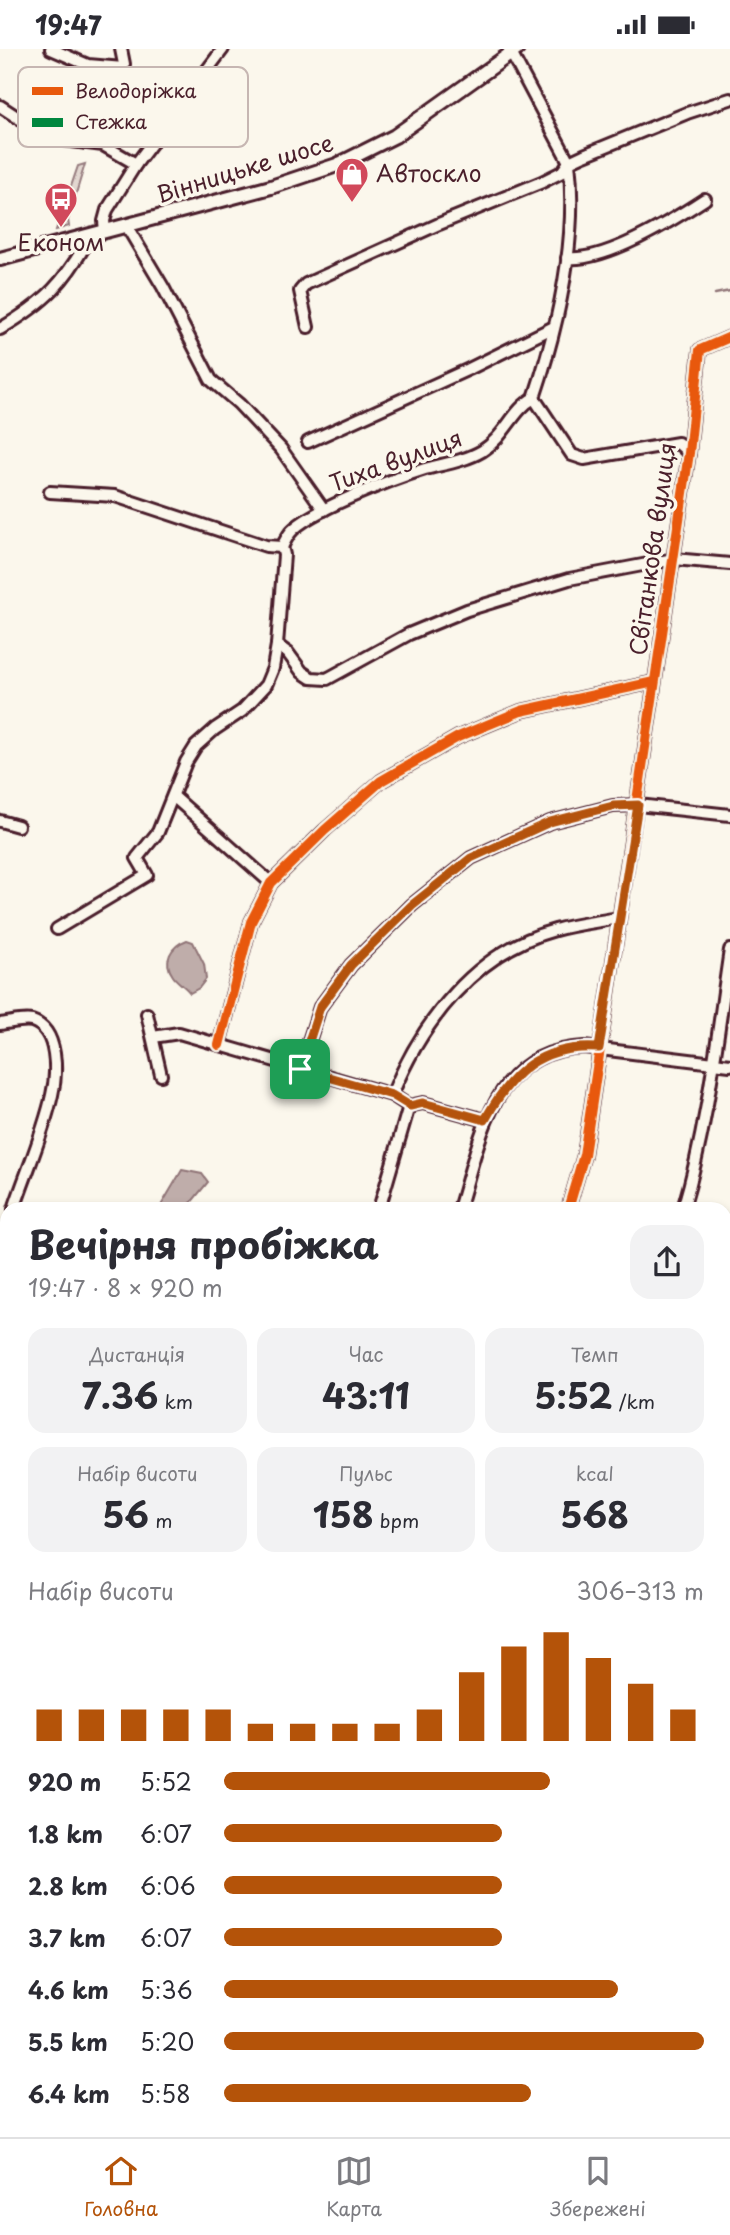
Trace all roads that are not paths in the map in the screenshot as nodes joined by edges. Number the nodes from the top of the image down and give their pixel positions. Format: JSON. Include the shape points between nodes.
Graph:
{"nodes":[{"id":1,"x":51,"y":49,"type":"edge"},
{"id":2,"x":121,"y":49,"type":"edge"},
{"id":3,"x":223,"y":49,"type":"edge"},
{"id":4,"x":512,"y":50,"type":"edge"},
{"id":5,"x":111,"y":67,"type":"edge"},
{"id":6,"x":123,"y":67,"type":"edge"},
{"id":7,"x":210,"y":67,"type":"edge"},
{"id":8,"x":730,"y":99,"type":"edge"},
{"id":9,"x":1,"y":108,"type":"edge"},
{"id":10,"x":18,"y":118,"type":"edge"},
{"id":11,"x":106,"y":147,"type":"edge"},
{"id":12,"x":150,"y":147,"type":"edge"},
{"id":13,"x":569,"y":163,"type":"junction"},
{"id":14,"x":136,"y":165,"type":"junction"},
{"id":15,"x":705,"y":199,"type":"dead end"},
{"id":16,"x":125,"y":225,"type":"junction"},
{"id":17,"x":105,"y":231,"type":"junction"},
{"id":18,"x":91,"y":235,"type":"junction"},
{"id":19,"x":567,"y":258,"type":"junction"},
{"id":20,"x":0,"y":259,"type":"edge"},
{"id":21,"x":308,"y":327,"type":"dead end"},
{"id":22,"x":554,"y":327,"type":"junction"},
{"id":23,"x":0,"y":329,"type":"edge"},
{"id":24,"x":730,"y":337,"type":"edge"},
{"id":25,"x":534,"y":398,"type":"junction"},
{"id":26,"x":308,"y":442,"type":"dead end"},
{"id":27,"x":689,"y":453,"type":"junction"},
{"id":28,"x":50,"y":492,"type":"dead end"},
{"id":29,"x":324,"y":510,"type":"junction"},
{"id":30,"x":282,"y":547,"type":"junction"},
{"id":31,"x":674,"y":559,"type":"junction"},
{"id":32,"x":730,"y":564,"type":"edge"},
{"id":33,"x":277,"y":645,"type":"junction"},
{"id":34,"x":654,"y":683,"type":"junction"},
{"id":35,"x":173,"y":796,"type":"junction"},
{"id":36,"x":638,"y":805,"type":"junction"},
{"id":37,"x":730,"y":815,"type":"edge"},
{"id":38,"x":0,"y":821,"type":"edge"},
{"id":39,"x":18,"y":826,"type":"dead end"},
{"id":40,"x":271,"y":883,"type":"junction"},
{"id":41,"x":618,"y":918,"type":"junction"},
{"id":42,"x":57,"y":929,"type":"dead end"},
{"id":43,"x":730,"y":950,"type":"edge"},
{"id":44,"x":147,"y":1014,"type":"dead end"},
{"id":45,"x":0,"y":1024,"type":"edge"},
{"id":46,"x":153,"y":1037,"type":"junction"},
{"id":47,"x":219,"y":1045,"type":"junction"},
{"id":48,"x":599,"y":1048,"type":"junction"},
{"id":49,"x":713,"y":1063,"type":"junction"},
{"id":50,"x":730,"y":1065,"type":"edge"},
{"id":51,"x":300,"y":1069,"type":"junction"},
{"id":52,"x":161,"y":1075,"type":"dead end"},
{"id":53,"x":392,"y":1095,"type":"junction"},
{"id":54,"x":410,"y":1106,"type":"junction"},
{"id":55,"x":485,"y":1120,"type":"junction"},
{"id":56,"x":16,"y":1202,"type":"edge"},
{"id":57,"x":381,"y":1202,"type":"edge"},
{"id":58,"x":461,"y":1202,"type":"edge"},
{"id":59,"x":570,"y":1202,"type":"edge"},
{"id":60,"x":685,"y":1202,"type":"edge"}],
"edges":[{"from":1,"to":5,"type":"street","via":[[88,65]]},
{"from":2,"to":6,"type":"street"},
{"from":3,"to":7,"type":"street"},
{"from":4,"to":13,"type":"street"},
{"from":4,"to":16,"type":"main road","name":"Вінницьке шосе","via":[[395,136],[337,165]]},
{"from":8,"to":13,"type":"street"},
{"from":9,"to":10,"type":"street"},
{"from":11,"to":14,"type":"street"},
{"from":12,"to":14,"type":"street"},
{"from":13,"to":19,"type":"street"},
{"from":13,"to":21,"type":"street","via":[[562,173],[306,284],[300,291]]},
{"from":14,"to":17,"type":"street","via":[[107,210]]},
{"from":15,"to":19,"type":"street","via":[[625,244],[590,257]]},
{"from":16,"to":17,"type":"main road","name":"Вінницьке шосе"},
{"from":16,"to":29,"type":"street","via":[[211,380],[281,450]]},
{"from":17,"to":18,"type":"main road","name":"Вінницьке шосе"},
{"from":18,"to":20,"type":"main road","name":"Вінницьке шосе"},
{"from":18,"to":23,"type":"street","via":[[42,303]]},
{"from":19,"to":22,"type":"street"},
{"from":22,"to":25,"type":"street"},
{"from":22,"to":26,"type":"street"},
{"from":24,"to":27,"type":"street","name":"Світанкова вулиця","via":[[700,350]]},
{"from":25,"to":27,"type":"street","via":[[572,455],[584,459],[678,443]]},
{"from":25,"to":29,"type":"street","name":"Тиха вулиця","via":[[482,451],[393,479]]},
{"from":27,"to":31,"type":"street","name":"Світанкова вулиця"},
{"from":28,"to":30,"type":"street","via":[[115,496]]},
{"from":29,"to":30,"type":"street","name":"Тиха вулиця","via":[[303,521]]},
{"from":30,"to":33,"type":"street"},
{"from":31,"to":32,"type":"street"},
{"from":31,"to":33,"type":"street","via":[[569,579],[467,610],[409,634],[327,679],[302,673]]},
{"from":31,"to":34,"type":"street","name":"Світанкова вулиця"},
{"from":33,"to":35,"type":"street","via":[[266,685],[242,711],[197,745]]},
{"from":34,"to":36,"type":"street","name":"Світанкова вулиця"},
{"from":34,"to":40,"type":"street","via":[[521,711],[458,737],[381,782]]},
{"from":35,"to":40,"type":"street"},
{"from":35,"to":42,"type":"street","via":[[158,832],[136,858],[147,875]]},
{"from":36,"to":37,"type":"street"},
{"from":36,"to":41,"type":"street","name":"Світанкова вулиця"},
{"from":36,"to":51,"type":"street","via":[[613,806],[550,822],[471,858],[422,897],[351,965],[320,1007]]},
{"from":38,"to":39,"type":"street"},
{"from":40,"to":47,"type":"street","via":[[251,922]]},
{"from":41,"to":48,"type":"street","name":"Світанкова вулиця"},
{"from":41,"to":53,"type":"street","via":[[554,930],[498,956],[444,1003],[405,1064]]},
{"from":43,"to":49,"type":"street"},
{"from":44,"to":46,"type":"street"},
{"from":45,"to":56,"type":"street","via":[[30,1020],[38,1024],[50,1039],[54,1061],[52,1095]]},
{"from":46,"to":47,"type":"street","via":[[179,1033]]},
{"from":46,"to":52,"type":"street"},
{"from":47,"to":51,"type":"street"},
{"from":48,"to":49,"type":"street"},
{"from":48,"to":55,"type":"street","via":[[570,1048],[527,1065],[500,1093]]},
{"from":48,"to":59,"type":"street","name":"Світанкова вулиця","via":[[584,1156]]},
{"from":49,"to":50,"type":"street"},
{"from":49,"to":60,"type":"street"},
{"from":51,"to":53,"type":"street"},
{"from":53,"to":54,"type":"street"},
{"from":54,"to":55,"type":"street","via":[[423,1103]]},
{"from":54,"to":57,"type":"street"},
{"from":55,"to":58,"type":"street"}]}
